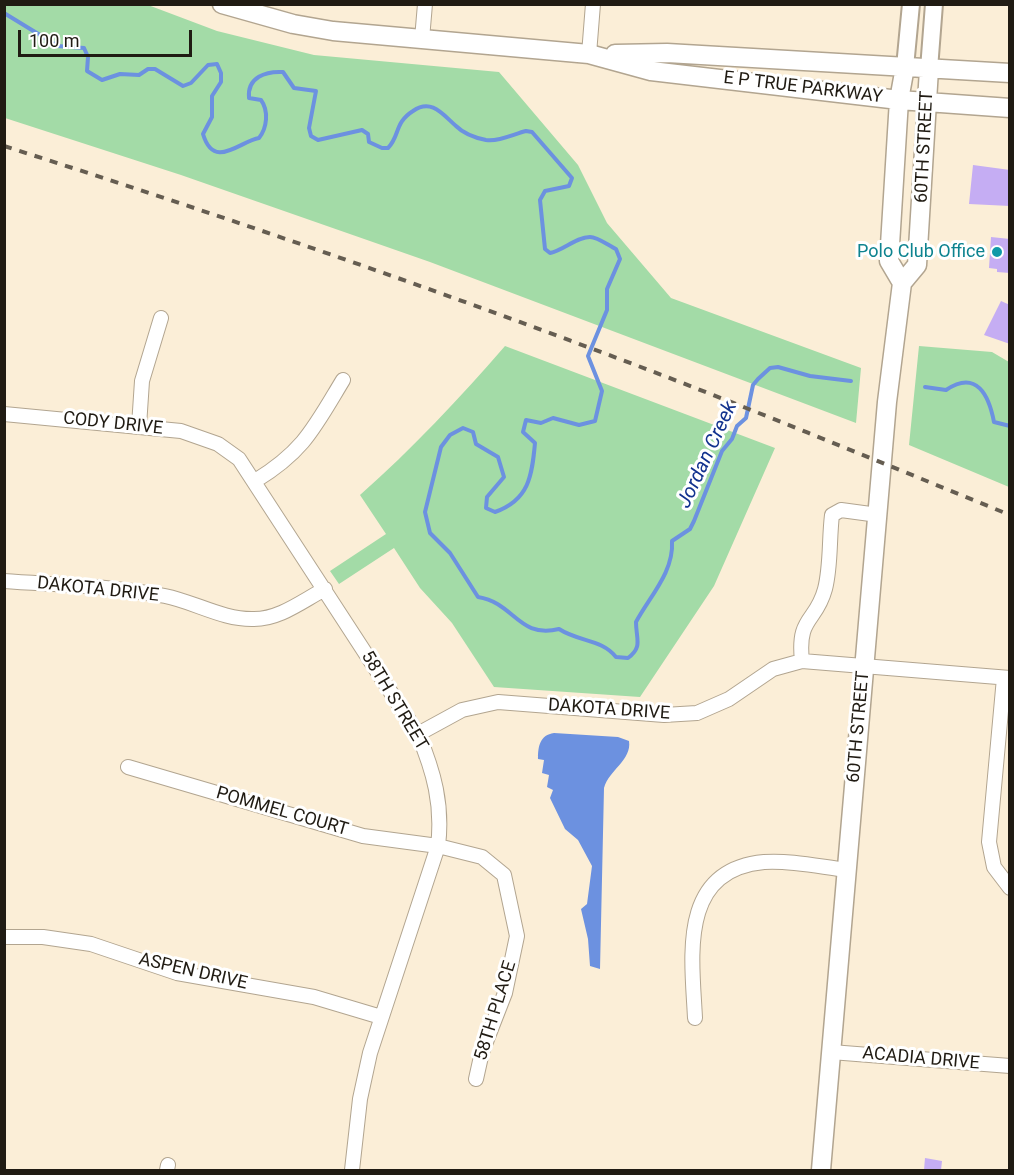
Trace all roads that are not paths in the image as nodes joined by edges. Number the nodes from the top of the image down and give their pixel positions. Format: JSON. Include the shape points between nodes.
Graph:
{"nodes":[{"id":1,"x":222,"y":4,"type":"edge"},
{"id":2,"x":425,"y":4,"type":"edge"},
{"id":3,"x":593,"y":4,"type":"edge"},
{"id":4,"x":911,"y":4,"type":"edge"},
{"id":5,"x":934,"y":4,"type":"edge"},
{"id":6,"x":248,"y":9,"type":"edge"},
{"id":7,"x":422,"y":39,"type":"junction"},
{"id":8,"x":593,"y":54,"type":"junction"},
{"id":9,"x":905,"y":67,"type":"junction"},
{"id":10,"x":929,"y":69,"type":"junction"},
{"id":11,"x":1010,"y":73,"type":"edge"},
{"id":12,"x":899,"y":99,"type":"junction"},
{"id":13,"x":926,"y":102,"type":"junction"},
{"id":14,"x":1010,"y":108,"type":"edge"},
{"id":15,"x":902,"y":283,"type":"junction"},
{"id":16,"x":160,"y":318,"type":"dead end"},
{"id":17,"x":343,"y":380,"type":"dead end"},
{"id":18,"x":4,"y":414,"type":"edge"},
{"id":19,"x":139,"y":426,"type":"junction"},
{"id":20,"x":218,"y":444,"type":"joint"},
{"id":21,"x":255,"y":481,"type":"junction"},
{"id":22,"x":878,"y":515,"type":"junction"},
{"id":23,"x":4,"y":581,"type":"edge"},
{"id":24,"x":325,"y":589,"type":"junction"},
{"id":25,"x":802,"y":661,"type":"junction"},
{"id":26,"x":864,"y":666,"type":"junction"},
{"id":27,"x":1006,"y":678,"type":"edge"},
{"id":28,"x":418,"y":734,"type":"junction"},
{"id":29,"x":128,"y":767,"type":"dead end"},
{"id":30,"x":438,"y":846,"type":"junction"},
{"id":31,"x":847,"y":870,"type":"junction"},
{"id":32,"x":1010,"y":888,"type":"edge"},
{"id":33,"x":4,"y":937,"type":"edge"},
{"id":34,"x":381,"y":1017,"type":"junction"},
{"id":35,"x":695,"y":1018,"type":"dead end"},
{"id":36,"x":831,"y":1052,"type":"junction"},
{"id":37,"x":1010,"y":1066,"type":"edge"},
{"id":38,"x":476,"y":1079,"type":"dead end"},
{"id":39,"x":352,"y":1170,"type":"edge"},
{"id":40,"x":821,"y":1170,"type":"edge"}],
"edges":[{"from":1,"to":6,"type":"main road","name":"E P TRUE PARKWAY"},
{"from":2,"to":7,"type":"street"},
{"from":3,"to":8,"type":"street"},
{"from":4,"to":9,"type":"street","name":"60TH STREET"},
{"from":5,"to":10,"type":"street","name":"60TH STREET"},
{"from":6,"to":7,"type":"main road","name":"E P TRUE PARKWAY","via":[[333,31]]},
{"from":7,"to":8,"type":"main road","name":"E P TRUE PARKWAY"},
{"from":8,"to":9,"type":"main road","name":"E P TRUE PARKWAY","via":[[667,53]]},
{"from":8,"to":12,"type":"main road","name":"E P TRUE PARKWAY","via":[[651,71]]},
{"from":9,"to":10,"type":"main road","name":"E P TRUE PARKWAY"},
{"from":9,"to":12,"type":"main road","name":"60TH STREET"},
{"from":10,"to":11,"type":"main road","name":"E P TRUE PARKWAY"},
{"from":10,"to":13,"type":"main road","name":"60TH STREET"},
{"from":12,"to":13,"type":"main road","name":"E P TRUE PARKWAY"},
{"from":12,"to":15,"type":"main road","name":"60TH STREET","via":[[889,261]]},
{"from":13,"to":14,"type":"main road","name":"E P TRUE PARKWAY"},
{"from":13,"to":15,"type":"main road","name":"60TH STREET","via":[[917,265]]},
{"from":15,"to":22,"type":"main road","name":"60TH STREET"},
{"from":16,"to":19,"type":"street","via":[[142,381]]},
{"from":17,"to":21,"type":"street","via":[[306,442]]},
{"from":18,"to":19,"type":"street","name":"CODY DRIVE"},
{"from":19,"to":20,"type":"street","name":"CODY DRIVE","via":[[181,431]]},
{"from":20,"to":21,"type":"street","name":"58TH STREET","via":[[239,459]]},
{"from":21,"to":24,"type":"street","name":"58TH STREET"},
{"from":22,"to":25,"type":"street","via":[[841,510],[832,515],[825,587],[802,629]]},
{"from":22,"to":26,"type":"main road","name":"60TH STREET"},
{"from":23,"to":24,"type":"street","name":"DAKOTA DRIVE","via":[[133,591],[253,620],[280,614]]},
{"from":24,"to":28,"type":"street","name":"58TH STREET"},
{"from":25,"to":26,"type":"street","name":"DAKOTA DRIVE"},
{"from":25,"to":28,"type":"street","name":"DAKOTA DRIVE","via":[[773,669],[729,699],[697,712],[664,715],[498,702],[462,710]]},
{"from":26,"to":27,"type":"street","name":"DAKOTA DRIVE"},
{"from":26,"to":31,"type":"main road","name":"60TH STREET"},
{"from":27,"to":32,"type":"street","via":[[989,842],[994,867]]},
{"from":28,"to":30,"type":"street","name":"58TH STREET","via":[[436,781],[440,811]]},
{"from":29,"to":30,"type":"street","name":"POMMEL COURT","via":[[363,836]]},
{"from":30,"to":34,"type":"street","name":"58TH STREET"},
{"from":30,"to":38,"type":"street","name":"58TH PLACE","via":[[482,857],[504,875],[512,905],[517,936],[512,969]]},
{"from":31,"to":35,"type":"street","via":[[765,862],[735,870],[712,889],[692,930]]},
{"from":31,"to":36,"type":"main road","name":"60TH STREET"},
{"from":33,"to":34,"type":"street","name":"ASPEN DRIVE","via":[[43,937],[91,944],[177,973],[314,997]]},
{"from":34,"to":39,"type":"street","name":"58TH STREET","via":[[360,1099]]},
{"from":36,"to":37,"type":"street","name":"ACADIA DRIVE"},
{"from":36,"to":40,"type":"main road","name":"60TH STREET"}]}
